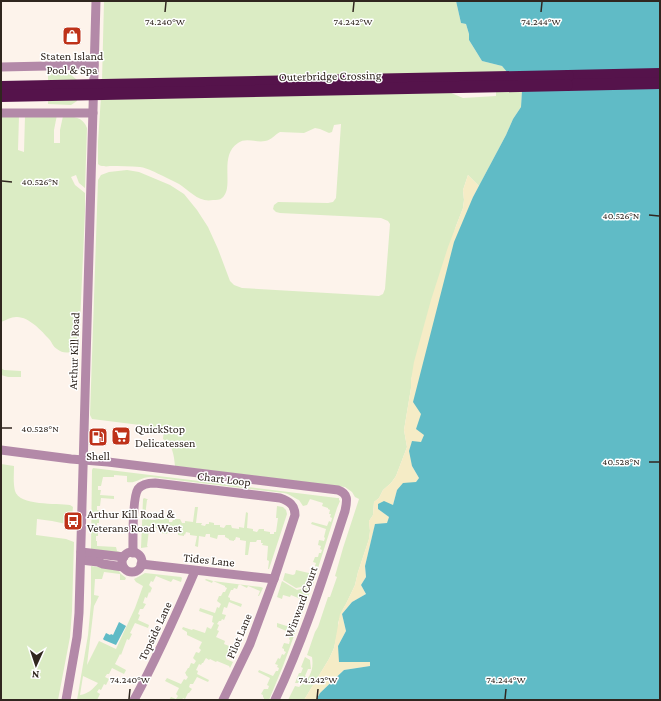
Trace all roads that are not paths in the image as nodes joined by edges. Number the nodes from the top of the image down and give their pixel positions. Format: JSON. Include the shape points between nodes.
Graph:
{"nodes":[{"id":1,"x":96,"y":1,"type":"edge"},
{"id":2,"x":94,"y":65,"type":"junction"},
{"id":3,"x":1,"y":67,"type":"edge"},
{"id":4,"x":660,"y":74,"type":"edge"},
{"id":5,"x":660,"y":83,"type":"edge"},
{"id":6,"x":1,"y":87,"type":"edge"},
{"id":7,"x":1,"y":96,"type":"edge"},
{"id":8,"x":1,"y":113,"type":"edge"},
{"id":9,"x":93,"y":113,"type":"junction"},
{"id":10,"x":1,"y":450,"type":"edge"},
{"id":11,"x":83,"y":460,"type":"junction"},
{"id":12,"x":133,"y":553,"type":"junction"},
{"id":13,"x":81,"y":556,"type":"junction"},
{"id":14,"x":123,"y":562,"type":"junction"},
{"id":15,"x":142,"y":564,"type":"junction"},
{"id":16,"x":195,"y":571,"type":"junction"},
{"id":17,"x":274,"y":579,"type":"junction"},
{"id":18,"x":66,"y":700,"type":"edge"},
{"id":19,"x":134,"y":700,"type":"edge"},
{"id":20,"x":223,"y":700,"type":"edge"},
{"id":21,"x":275,"y":700,"type":"edge"}],
"edges":[{"from":1,"to":2,"type":"street","name":"Arthur Kill Road"},
{"from":2,"to":3,"type":"street"},
{"from":2,"to":9,"type":"street","name":"Arthur Kill Road"},
{"from":4,"to":6,"type":"highway","name":"Outerbridge Crossing","bridge":true},
{"from":5,"to":7,"type":"highway","name":"Outerbridge Crossing","bridge":true},
{"from":8,"to":9,"type":"street"},
{"from":9,"to":11,"type":"street","name":"Arthur Kill Road"},
{"from":10,"to":11,"type":"street"},
{"from":11,"to":13,"type":"street","name":"Arthur Kill Road"},
{"from":11,"to":21,"type":"street","name":"Winward Court","via":[[338,490],[344,494],[347,503],[345,511],[313,608]]},
{"from":12,"to":14,"type":"street"},
{"from":12,"to":15,"type":"street","via":[[139,556]]},
{"from":12,"to":17,"type":"street","name":"Chart Loop","via":[[135,498],[138,489],[144,484],[155,483],[280,498],[287,500],[295,511]]},
{"from":13,"to":14,"type":"street","name":"Tides Lane"},
{"from":13,"to":14,"type":"street","name":"Tides Lane","via":[[103,564]]},
{"from":13,"to":18,"type":"street","name":"Arthur Kill Road","via":[[78,631]]},
{"from":14,"to":15,"type":"street","name":"Tides Lane","via":[[127,570],[133,572]]},
{"from":15,"to":16,"type":"street","name":"Tides Lane"},
{"from":16,"to":17,"type":"street","name":"Tides Lane"},
{"from":16,"to":19,"type":"street","name":"Topside Lane","via":[[152,667]]},
{"from":17,"to":20,"type":"street","name":"Pilot Lane","via":[[250,644]]}]}
